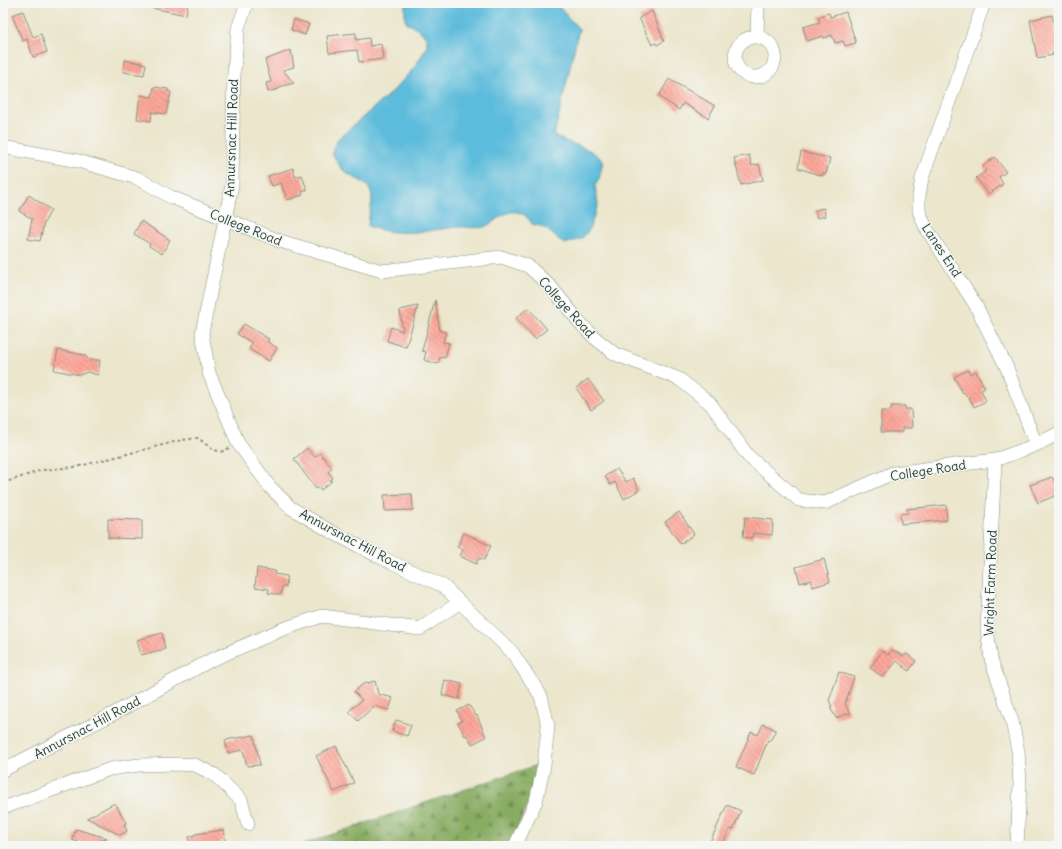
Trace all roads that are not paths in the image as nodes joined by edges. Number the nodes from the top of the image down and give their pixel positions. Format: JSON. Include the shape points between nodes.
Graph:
{"nodes":[{"id":1,"x":246,"y":3,"type":"edge"},
{"id":2,"x":758,"y":3,"type":"edge"},
{"id":3,"x":984,"y":3,"type":"edge"},
{"id":4,"x":757,"y":37,"type":"dead end"},
{"id":5,"x":3,"y":147,"type":"edge"},
{"id":6,"x":226,"y":219,"type":"junction"},
{"id":7,"x":1059,"y":433,"type":"edge"},
{"id":8,"x":1036,"y":445,"type":"junction"},
{"id":9,"x":995,"y":460,"type":"junction"},
{"id":10,"x":460,"y":602,"type":"junction"},
{"id":11,"x":3,"y":770,"type":"edge"},
{"id":12,"x":3,"y":808,"type":"edge"},
{"id":13,"x":248,"y":824,"type":"dead end"},
{"id":14,"x":515,"y":846,"type":"edge"},
{"id":15,"x":1016,"y":846,"type":"edge"}],
"edges":[{"from":1,"to":6,"type":"street","name":"Annursnac Hill Road","via":[[238,28],[234,71],[232,186]]},
{"from":2,"to":4,"type":"street"},
{"from":3,"to":8,"type":"street","name":"Lanes End","via":[[922,178],[919,211],[926,228],[965,286],[996,345]]},
{"from":5,"to":6,"type":"street","name":"College Road","via":[[78,161],[137,178],[171,197]]},
{"from":6,"to":9,"type":"street","name":"College Road","via":[[280,241],[382,271],[501,257],[528,266],[551,287],[585,328],[615,354],[679,379],[710,403],[748,456],[799,500],[826,503],[893,473]]},
{"from":6,"to":10,"type":"street","name":"Annursnac Hill Road","via":[[202,334],[209,373],[238,443],[270,487],[291,508],[376,555],[437,582]]},
{"from":7,"to":8,"type":"street","name":"College Road"},
{"from":8,"to":9,"type":"street","name":"College Road"},
{"from":9,"to":15,"type":"street","name":"Wright Farm Road","via":[[987,629],[991,659],[1012,721],[1018,751],[1020,784]]},
{"from":10,"to":11,"type":"street","name":"Annursnac Hill Road","via":[[420,629],[322,616],[283,629],[211,660]]},
{"from":10,"to":14,"type":"street","name":"Annursnac Hill Road","via":[[512,652],[541,696],[548,726],[544,765],[536,801]]},
{"from":12,"to":13,"type":"street","via":[[110,769],[138,765],[195,765],[215,775],[242,800]]}]}
